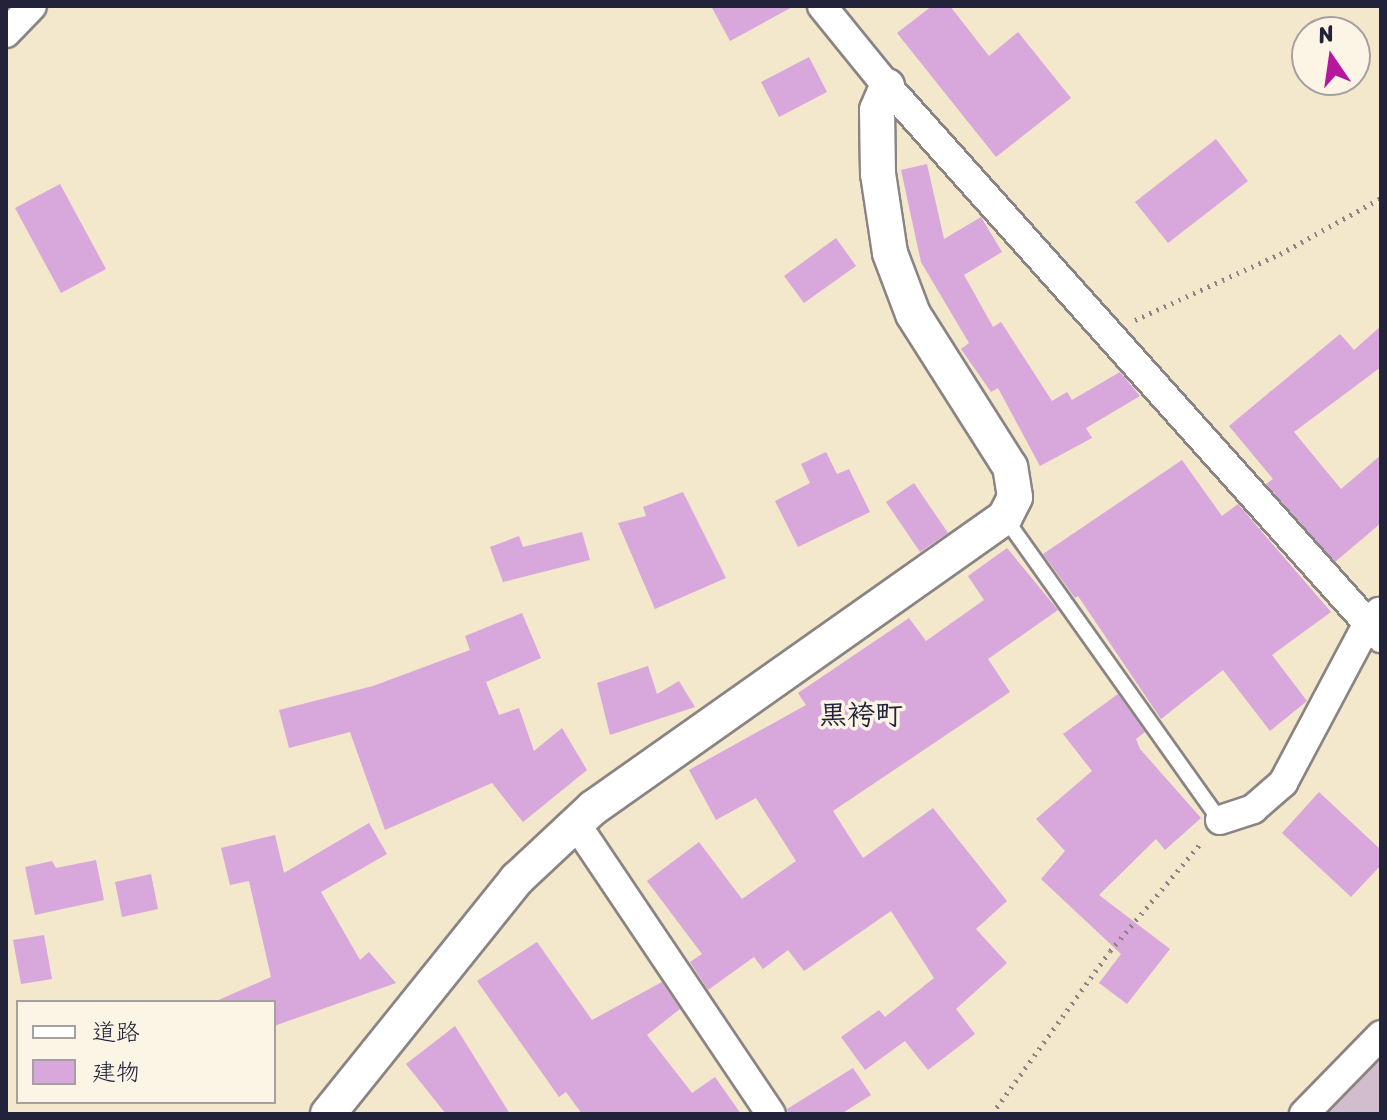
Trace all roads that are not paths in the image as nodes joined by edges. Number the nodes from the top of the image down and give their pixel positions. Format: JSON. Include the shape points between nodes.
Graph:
{"nodes":[{"id":1,"x":32,"y":6,"type":"edge"},
{"id":2,"x":822,"y":6,"type":"edge"},
{"id":3,"x":6,"y":33,"type":"edge"},
{"id":4,"x":887,"y":86,"type":"junction"},
{"id":5,"x":1005,"y":517,"type":"junction"},
{"id":6,"x":1377,"y":624,"type":"edge"},
{"id":7,"x":1220,"y":820,"type":"joint"},
{"id":8,"x":576,"y":824,"type":"junction"},
{"id":9,"x":1381,"y":1035,"type":"edge"},
{"id":10,"x":328,"y":1114,"type":"edge"},
{"id":11,"x":771,"y":1114,"type":"edge"},
{"id":12,"x":1304,"y":1114,"type":"edge"}],
"edges":[{"from":1,"to":3,"type":"street"},
{"from":2,"to":4,"type":"street"},
{"from":4,"to":5,"type":"street","via":[[877,110],[878,174],[890,253],[913,314],[1010,467],[1015,497]]},
{"from":4,"to":6,"type":"street"},
{"from":5,"to":7,"type":"lane"},
{"from":5,"to":8,"type":"street"},
{"from":6,"to":7,"type":"street","via":[[1283,783],[1253,809]]},
{"from":8,"to":10,"type":"street","via":[[517,879]]},
{"from":8,"to":11,"type":"street"},
{"from":9,"to":12,"type":"street"}]}
